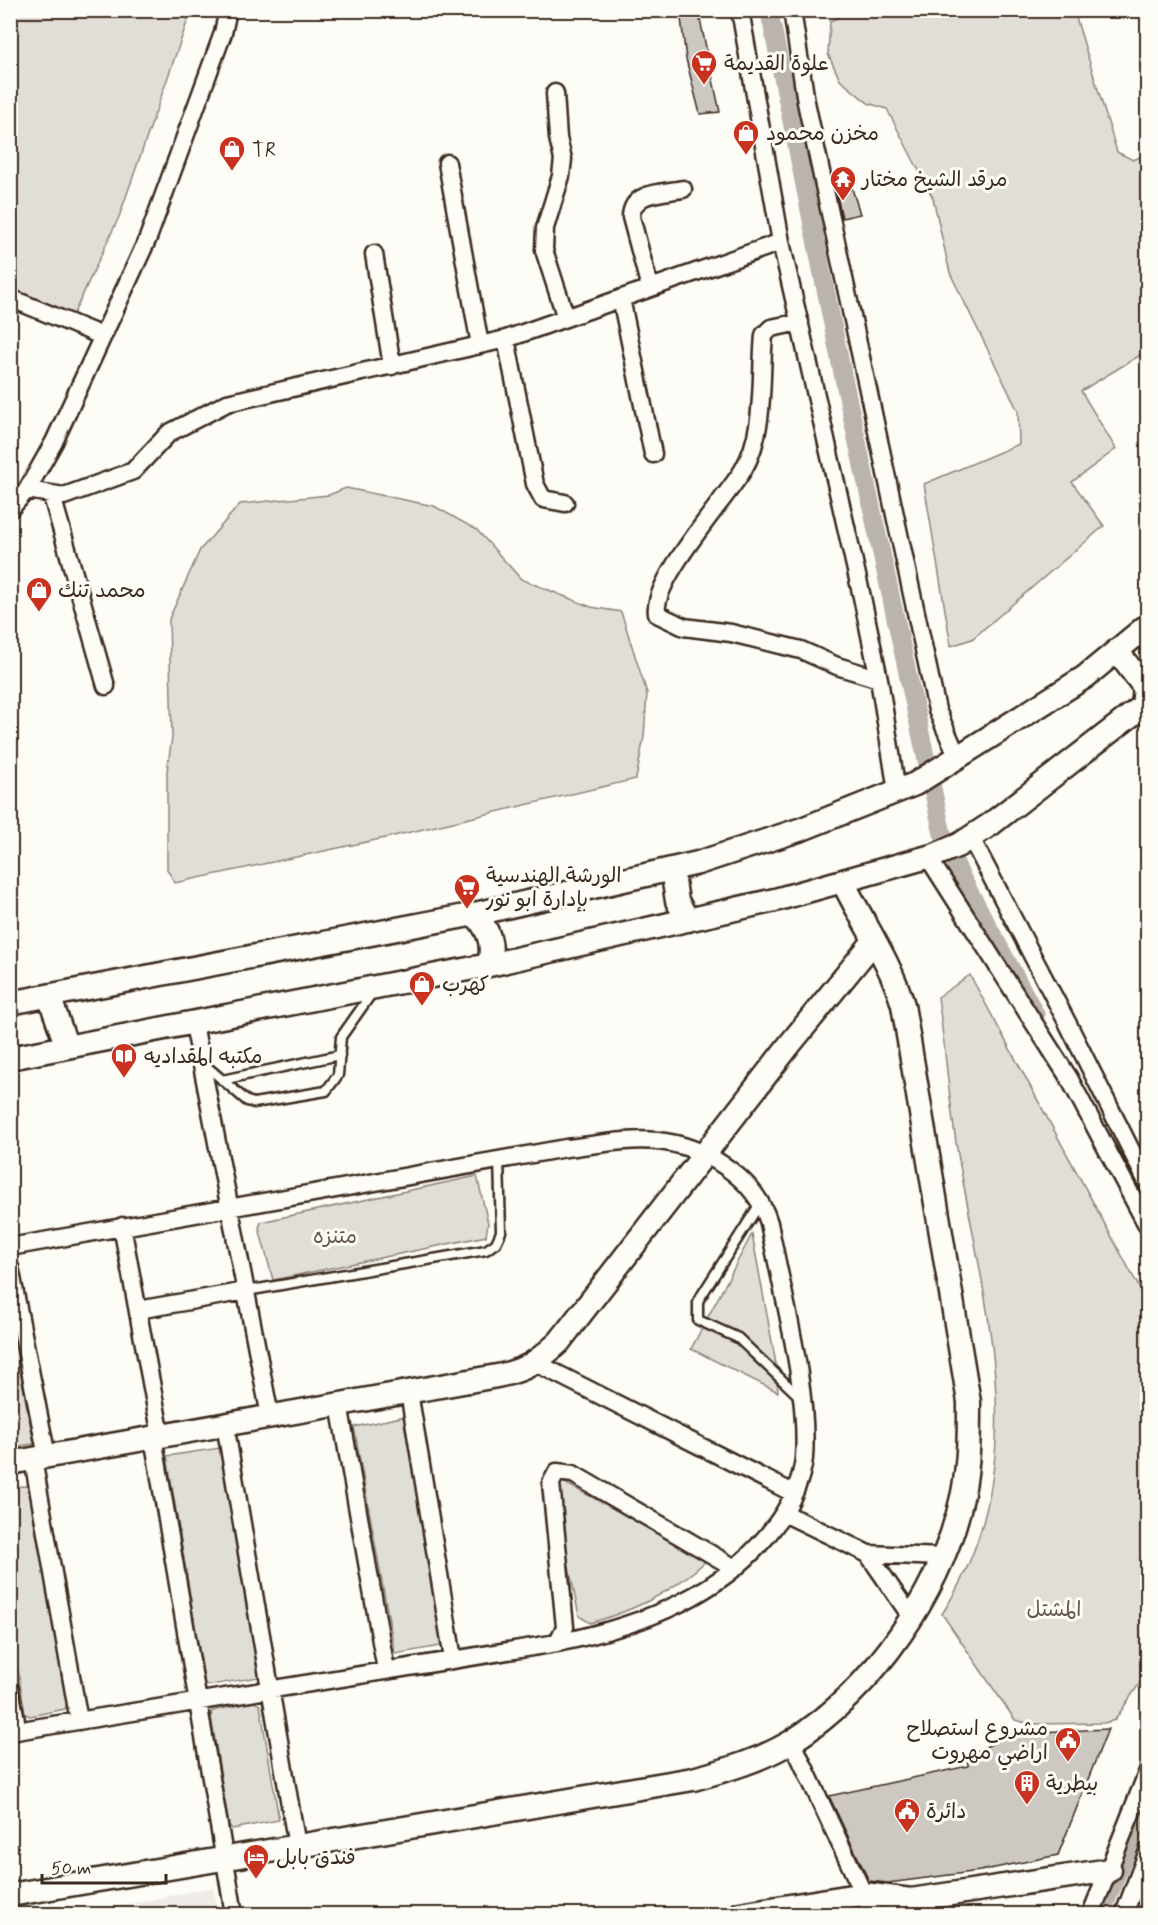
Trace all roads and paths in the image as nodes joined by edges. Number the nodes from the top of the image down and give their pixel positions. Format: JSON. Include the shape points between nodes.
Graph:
{"nodes":[{"id":1,"x":228,"y":10,"type":"edge"},
{"id":2,"x":740,"y":10,"type":"edge"},
{"id":3,"x":792,"y":10,"type":"edge"},
{"id":4,"x":555,"y":93,"type":"dead end"},
{"id":5,"x":447,"y":163,"type":"dead end"},
{"id":6,"x":683,"y":189,"type":"dead end"},
{"id":7,"x":781,"y":242,"type":"junction"},
{"id":8,"x":374,"y":254,"type":"dead end"},
{"id":9,"x":650,"y":288,"type":"junction"},
{"id":10,"x":10,"y":298,"type":"edge"},
{"id":11,"x":621,"y":298,"type":"junction"},
{"id":12,"x":566,"y":318,"type":"junction"},
{"id":13,"x":800,"y":322,"type":"junction"},
{"id":14,"x":102,"y":336,"type":"junction"},
{"id":15,"x":506,"y":339,"type":"junction"},
{"id":16,"x":480,"y":345,"type":"junction"},
{"id":17,"x":392,"y":366,"type":"junction"},
{"id":18,"x":653,"y":454,"type":"dead end"},
{"id":19,"x":27,"y":490,"type":"junction"},
{"id":20,"x":52,"y":496,"type":"junction"},
{"id":21,"x":565,"y":503,"type":"dead end"},
{"id":22,"x":10,"y":509,"type":"edge"},
{"id":23,"x":1148,"y":625,"type":"edge"},
{"id":24,"x":1117,"y":651,"type":"junction"},
{"id":25,"x":879,"y":679,"type":"junction"},
{"id":26,"x":106,"y":686,"type":"dead end"},
{"id":27,"x":1145,"y":704,"type":"edge"},
{"id":28,"x":949,"y":763,"type":"junction"},
{"id":29,"x":906,"y":788,"type":"junction"},
{"id":30,"x":965,"y":842,"type":"junction"},
{"id":31,"x":931,"y":856,"type":"junction"},
{"id":32,"x":672,"y":869,"type":"junction"},
{"id":33,"x":843,"y":882,"type":"junction"},
{"id":34,"x":475,"y":914,"type":"junction"},
{"id":35,"x":688,"y":920,"type":"junction"},
{"id":36,"x":874,"y":941,"type":"junction"},
{"id":37,"x":489,"y":965,"type":"junction"},
{"id":38,"x":375,"y":989,"type":"junction"},
{"id":39,"x":49,"y":996,"type":"junction"},
{"id":40,"x":10,"y":1003,"type":"edge"},
{"id":41,"x":194,"y":1024,"type":"junction"},
{"id":42,"x":67,"y":1047,"type":"junction"},
{"id":43,"x":340,"y":1055,"type":"junction"},
{"id":44,"x":10,"y":1058,"type":"edge"},
{"id":45,"x":202,"y":1062,"type":"junction"},
{"id":46,"x":222,"y":1080,"type":"junction"},
{"id":47,"x":704,"y":1155,"type":"junction"},
{"id":48,"x":499,"y":1159,"type":"junction"},
{"id":49,"x":1146,"y":1182,"type":"edge"},
{"id":50,"x":761,"y":1202,"type":"junction"},
{"id":51,"x":230,"y":1206,"type":"junction"},
{"id":52,"x":122,"y":1226,"type":"junction"},
{"id":53,"x":1148,"y":1227,"type":"edge"},
{"id":54,"x":10,"y":1247,"type":"edge"},
{"id":55,"x":10,"y":1267,"type":"edge"},
{"id":56,"x":246,"y":1291,"type":"junction"},
{"id":57,"x":138,"y":1310,"type":"junction"},
{"id":58,"x":536,"y":1363,"type":"junction"},
{"id":59,"x":409,"y":1392,"type":"junction"},
{"id":60,"x":801,"y":1397,"type":"junction"},
{"id":61,"x":339,"y":1404,"type":"junction"},
{"id":62,"x":270,"y":1416,"type":"junction"},
{"id":63,"x":225,"y":1424,"type":"junction"},
{"id":64,"x":157,"y":1436,"type":"junction"},
{"id":65,"x":40,"y":1458,"type":"junction"},
{"id":66,"x":10,"y":1463,"type":"edge"},
{"id":67,"x":793,"y":1493,"type":"junction"},
{"id":68,"x":784,"y":1513,"type":"junction"},
{"id":69,"x":868,"y":1554,"type":"junction"},
{"id":70,"x":942,"y":1557,"type":"junction"},
{"id":71,"x":735,"y":1568,"type":"junction"},
{"id":72,"x":912,"y":1618,"type":"junction"},
{"id":73,"x":557,"y":1643,"type":"junction"},
{"id":74,"x":453,"y":1659,"type":"junction"},
{"id":75,"x":386,"y":1670,"type":"junction"},
{"id":76,"x":270,"y":1688,"type":"junction"},
{"id":77,"x":10,"y":1689,"type":"edge"},
{"id":78,"x":198,"y":1701,"type":"junction"},
{"id":79,"x":79,"y":1721,"type":"junction"},
{"id":80,"x":14,"y":1732,"type":"edge"},
{"id":81,"x":792,"y":1741,"type":"junction"},
{"id":82,"x":1148,"y":1771,"type":"edge"},
{"id":83,"x":297,"y":1846,"type":"junction"},
{"id":84,"x":1148,"y":1851,"type":"edge"},
{"id":85,"x":225,"y":1858,"type":"junction"},
{"id":86,"x":1110,"y":1870,"type":"junction"},
{"id":87,"x":864,"y":1894,"type":"junction"},
{"id":88,"x":10,"y":1895,"type":"edge"},
{"id":89,"x":911,"y":1900,"type":"junction"},
{"id":90,"x":234,"y":1914,"type":"edge"},
{"id":91,"x":740,"y":1914,"type":"edge"},
{"id":92,"x":873,"y":1914,"type":"edge"},
{"id":93,"x":886,"y":1914,"type":"edge"},
{"id":94,"x":1091,"y":1914,"type":"edge"},
{"id":95,"x":1124,"y":1914,"type":"edge"}],
"edges":[{"from":1,"to":14,"type":"street","via":[[148,238]]},
{"from":2,"to":7,"type":"street"},
{"from":3,"to":28,"type":"street","via":[[806,102]]},
{"from":4,"to":12,"type":"street","via":[[563,159],[545,228],[544,250]]},
{"from":5,"to":16,"type":"street"},
{"from":6,"to":9,"type":"street","via":[[638,198],[631,206]]},
{"from":7,"to":9,"type":"street"},
{"from":7,"to":13,"type":"street"},
{"from":8,"to":17,"type":"street"},
{"from":9,"to":11,"type":"street"},
{"from":10,"to":14,"type":"street"},
{"from":11,"to":12,"type":"street"},
{"from":11,"to":18,"type":"street"},
{"from":12,"to":15,"type":"street"},
{"from":13,"to":25,"type":"street"},
{"from":13,"to":25,"type":"street","via":[[771,328],[764,334],[755,443],[744,469],[680,558],[656,604],[657,614],[684,627],[731,633],[801,650]]},
{"from":14,"to":19,"type":"street","via":[[54,442]]},
{"from":15,"to":16,"type":"street"},
{"from":15,"to":21,"type":"street","via":[[535,484],[543,499]]},
{"from":16,"to":17,"type":"street"},
{"from":17,"to":20,"type":"street","via":[[227,403],[169,434],[133,471],[75,493]]},
{"from":19,"to":20,"type":"street"},
{"from":19,"to":22,"type":"street"},
{"from":20,"to":26,"type":"street"},
{"from":23,"to":24,"type":"street"},
{"from":24,"to":27,"type":"street","via":[[1145,688]]},
{"from":24,"to":28,"type":"street","via":[[1085,677]]},
{"from":25,"to":29,"type":"street"},
{"from":27,"to":30,"type":"street"},
{"from":28,"to":29,"type":"street"},
{"from":29,"to":32,"type":"street","via":[[802,829]]},
{"from":30,"to":31,"type":"street"},
{"from":30,"to":49,"type":"street","via":[[1068,1024]]},
{"from":31,"to":33,"type":"street"},
{"from":31,"to":53,"type":"street","via":[[1069,1078]]},
{"from":32,"to":34,"type":"street"},
{"from":32,"to":35,"type":"street","via":[[677,901]]},
{"from":33,"to":35,"type":"street"},
{"from":33,"to":36,"type":"street"},
{"from":34,"to":37,"type":"street","via":[[488,932]]},
{"from":34,"to":39,"type":"street"},
{"from":35,"to":37,"type":"street"},
{"from":36,"to":47,"type":"street"},
{"from":36,"to":70,"type":"street","via":[[895,976],[903,1005],[969,1402],[969,1449],[963,1494]]},
{"from":37,"to":38,"type":"street"},
{"from":38,"to":41,"type":"street"},
{"from":38,"to":43,"type":"lane","via":[[346,1027]]},
{"from":39,"to":40,"type":"street"},
{"from":39,"to":42,"type":"street"},
{"from":41,"to":42,"type":"street"},
{"from":41,"to":45,"type":"street"},
{"from":42,"to":44,"type":"street"},
{"from":43,"to":46,"type":"lane"},
{"from":43,"to":46,"type":"lane","via":[[338,1075],[326,1091],[254,1103]]},
{"from":45,"to":46,"type":"lane"},
{"from":45,"to":51,"type":"street"},
{"from":47,"to":48,"type":"street","via":[[671,1143],[641,1140]]},
{"from":47,"to":50,"type":"street","via":[[727,1168]]},
{"from":47,"to":58,"type":"street","via":[[559,1342]]},
{"from":48,"to":51,"type":"street"},
{"from":48,"to":56,"type":"lane","via":[[501,1232],[496,1243],[486,1250]]},
{"from":50,"to":60,"type":"street","via":[[769,1223]]},
{"from":50,"to":60,"type":"lane","via":[[698,1301],[696,1312],[698,1320],[738,1338]]},
{"from":51,"to":52,"type":"street"},
{"from":51,"to":56,"type":"street"},
{"from":52,"to":54,"type":"street"},
{"from":52,"to":57,"type":"street"},
{"from":55,"to":65,"type":"street"},
{"from":56,"to":57,"type":"street"},
{"from":56,"to":62,"type":"street"},
{"from":57,"to":64,"type":"street"},
{"from":58,"to":59,"type":"street","via":[[521,1371]]},
{"from":58,"to":67,"type":"street"},
{"from":59,"to":61,"type":"street"},
{"from":59,"to":74,"type":"street"},
{"from":60,"to":67,"type":"street","via":[[804,1460]]},
{"from":61,"to":62,"type":"street"},
{"from":61,"to":75,"type":"street"},
{"from":62,"to":63,"type":"street"},
{"from":63,"to":64,"type":"street"},
{"from":63,"to":76,"type":"street"},
{"from":64,"to":65,"type":"street"},
{"from":64,"to":78,"type":"street"},
{"from":65,"to":66,"type":"street"},
{"from":65,"to":79,"type":"street"},
{"from":67,"to":68,"type":"street"},
{"from":68,"to":69,"type":"street"},
{"from":68,"to":71,"type":"street","via":[[762,1544]]},
{"from":69,"to":70,"type":"street"},
{"from":69,"to":72,"type":"street"},
{"from":70,"to":72,"type":"street"},
{"from":71,"to":73,"type":"street","via":[[713,1586],[631,1625]]},
{"from":71,"to":73,"type":"street","via":[[573,1474],[557,1472],[551,1483],[565,1627]]},
{"from":72,"to":81,"type":"street","via":[[849,1695]]},
{"from":73,"to":74,"type":"street"},
{"from":74,"to":75,"type":"street"},
{"from":75,"to":76,"type":"street"},
{"from":76,"to":78,"type":"street"},
{"from":76,"to":83,"type":"street"},
{"from":77,"to":80,"type":"street"},
{"from":78,"to":79,"type":"street"},
{"from":78,"to":85,"type":"street"},
{"from":79,"to":80,"type":"street"},
{"from":81,"to":83,"type":"street","via":[[730,1769],[693,1779]]},
{"from":81,"to":87,"type":"street"},
{"from":82,"to":86,"type":"street"},
{"from":83,"to":85,"type":"street"},
{"from":84,"to":95,"type":"street"},
{"from":85,"to":88,"type":"street"},
{"from":85,"to":90,"type":"street"},
{"from":86,"to":89,"type":"street"},
{"from":86,"to":94,"type":"street"},
{"from":87,"to":89,"type":"street"},
{"from":87,"to":91,"type":"street"},
{"from":87,"to":92,"type":"street"},
{"from":89,"to":93,"type":"street"}]}
